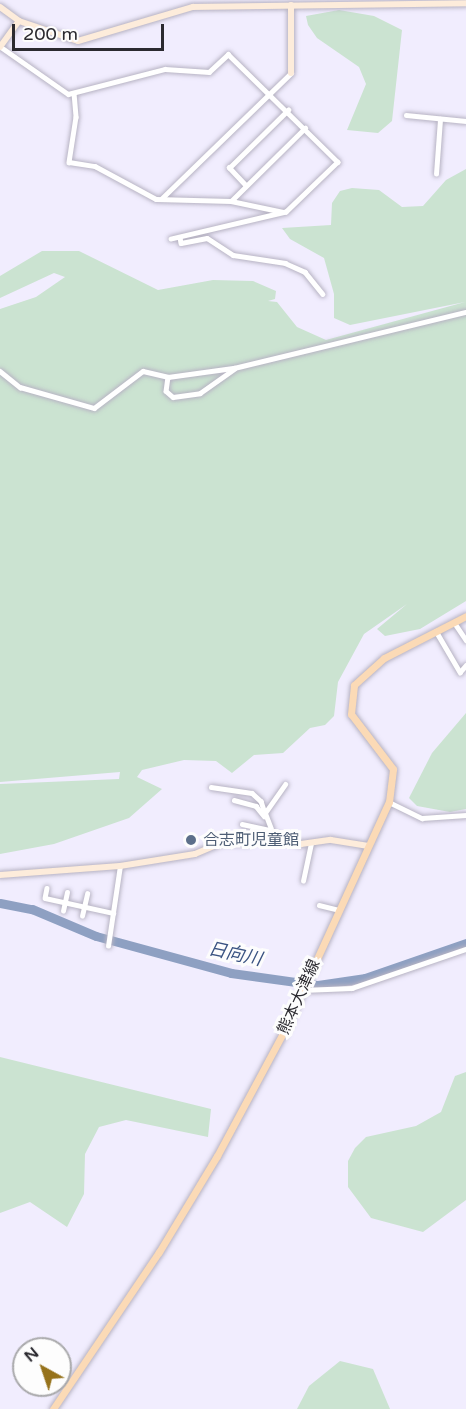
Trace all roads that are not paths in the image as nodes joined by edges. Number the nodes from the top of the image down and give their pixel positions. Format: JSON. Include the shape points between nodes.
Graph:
{"nodes":[{"id":1,"x":334,"y":2,"type":"edge"},
{"id":2,"x":466,"y":3,"type":"edge"},
{"id":3,"x":291,"y":5,"type":"junction"},
{"id":4,"x":0,"y":7,"type":"edge"},
{"id":5,"x":19,"y":21,"type":"junction"},
{"id":6,"x":0,"y":47,"type":"edge"},
{"id":7,"x":291,"y":73,"type":"joint"},
{"id":8,"x":74,"y":93,"type":"junction"},
{"id":9,"x":271,"y":93,"type":"junction"},
{"id":10,"x":288,"y":110,"type":"junction"},
{"id":11,"x":406,"y":115,"type":"dead end"},
{"id":12,"x":440,"y":118,"type":"junction"},
{"id":13,"x":466,"y":122,"type":"edge"},
{"id":14,"x":305,"y":128,"type":"junction"},
{"id":15,"x":436,"y":174,"type":"dead end"},
{"id":16,"x":246,"y":186,"type":"junction"},
{"id":17,"x":161,"y":199,"type":"junction"},
{"id":18,"x":231,"y":201,"type":"junction"},
{"id":19,"x":286,"y":212,"type":"junction"},
{"id":20,"x":180,"y":237,"type":"junction"},
{"id":21,"x":171,"y":239,"type":"dead end"},
{"id":22,"x":323,"y":294,"type":"dead end"},
{"id":23,"x":466,"y":312,"type":"edge"},
{"id":24,"x":236,"y":367,"type":"junction"},
{"id":25,"x":0,"y":372,"type":"edge"},
{"id":26,"x":168,"y":377,"type":"junction"},
{"id":27,"x":466,"y":615,"type":"edge"},
{"id":28,"x":454,"y":622,"type":"junction"},
{"id":29,"x":436,"y":631,"type":"junction"},
{"id":30,"x":466,"y":640,"type":"edge"},
{"id":31,"x":466,"y":665,"type":"edge"},
{"id":32,"x":285,"y":784,"type":"dead end"},
{"id":33,"x":211,"y":787,"type":"dead end"},
{"id":34,"x":234,"y":800,"type":"dead end"},
{"id":35,"x":388,"y":802,"type":"junction"},
{"id":36,"x":265,"y":815,"type":"junction"},
{"id":37,"x":466,"y":815,"type":"edge"},
{"id":38,"x":242,"y":824,"type":"dead end"},
{"id":39,"x":272,"y":831,"type":"junction"},
{"id":40,"x":311,"y":844,"type":"junction"},
{"id":41,"x":369,"y":846,"type":"junction"},
{"id":42,"x":120,"y":866,"type":"junction"},
{"id":43,"x":0,"y":875,"type":"edge"},
{"id":44,"x":303,"y":881,"type":"dead end"},
{"id":45,"x":47,"y":888,"type":"dead end"},
{"id":46,"x":67,"y":892,"type":"dead end"},
{"id":47,"x":87,"y":894,"type":"dead end"},
{"id":48,"x":65,"y":902,"type":"junction"},
{"id":49,"x":319,"y":905,"type":"dead end"},
{"id":50,"x":85,"y":906,"type":"junction"},
{"id":51,"x":339,"y":910,"type":"junction"},
{"id":52,"x":63,"y":911,"type":"dead end"},
{"id":53,"x":113,"y":913,"type":"junction"},
{"id":54,"x":82,"y":916,"type":"dead end"},
{"id":55,"x":108,"y":946,"type":"dead end"},
{"id":56,"x":466,"y":949,"type":"edge"},
{"id":57,"x":303,"y":988,"type":"junction"},
{"id":58,"x":53,"y":1409,"type":"edge"}],
"edges":[{"from":1,"to":2,"type":"street"},
{"from":1,"to":3,"type":"street"},
{"from":3,"to":5,"type":"street","via":[[193,7],[78,41]]},
{"from":3,"to":7,"type":"street"},
{"from":4,"to":5,"type":"street"},
{"from":5,"to":6,"type":"street"},
{"from":6,"to":8,"type":"street","via":[[68,94]]},
{"from":7,"to":9,"type":"street"},
{"from":8,"to":9,"type":"street","via":[[165,69],[209,72],[228,54]]},
{"from":8,"to":17,"type":"street","via":[[76,117],[69,162],[95,166]]},
{"from":9,"to":10,"type":"street"},
{"from":9,"to":17,"type":"street"},
{"from":10,"to":14,"type":"street"},
{"from":10,"to":16,"type":"street","via":[[229,168]]},
{"from":11,"to":12,"type":"street"},
{"from":12,"to":13,"type":"street"},
{"from":12,"to":15,"type":"street"},
{"from":14,"to":16,"type":"street"},
{"from":14,"to":19,"type":"street","via":[[338,162]]},
{"from":16,"to":18,"type":"street"},
{"from":17,"to":18,"type":"street"},
{"from":18,"to":19,"type":"street"},
{"from":19,"to":20,"type":"street"},
{"from":20,"to":21,"type":"street"},
{"from":20,"to":22,"type":"street","via":[[181,243],[207,238],[233,255],[285,263],[305,272]]},
{"from":23,"to":24,"type":"street"},
{"from":24,"to":26,"type":"street"},
{"from":24,"to":26,"type":"street","via":[[200,393],[173,397],[166,391]]},
{"from":25,"to":26,"type":"street","via":[[20,387],[93,408],[143,371]]},
{"from":27,"to":28,"type":"main road","name":"熊本大津線"},
{"from":28,"to":29,"type":"main road","name":"熊本大津線"},
{"from":28,"to":30,"type":"street"},
{"from":29,"to":31,"type":"street","via":[[460,672]]},
{"from":29,"to":35,"type":"main road","name":"熊本大津線","via":[[372,666],[350,695],[356,724],[393,769]]},
{"from":32,"to":36,"type":"street"},
{"from":33,"to":36,"type":"street","via":[[252,793],[261,801]]},
{"from":34,"to":36,"type":"street","via":[[256,806]]},
{"from":35,"to":37,"type":"street","via":[[422,818]]},
{"from":35,"to":41,"type":"main road","name":"熊本大津線"},
{"from":36,"to":39,"type":"street"},
{"from":38,"to":39,"type":"street"},
{"from":39,"to":40,"type":"street"},
{"from":39,"to":42,"type":"street","via":[[247,843],[223,842],[195,854]]},
{"from":40,"to":41,"type":"street","via":[[331,840]]},
{"from":40,"to":44,"type":"street"},
{"from":41,"to":51,"type":"main road","name":"熊本大津線"},
{"from":42,"to":43,"type":"street"},
{"from":42,"to":53,"type":"street"},
{"from":45,"to":48,"type":"street","via":[[45,898]]},
{"from":46,"to":48,"type":"street"},
{"from":47,"to":50,"type":"street"},
{"from":48,"to":50,"type":"street"},
{"from":48,"to":52,"type":"street"},
{"from":49,"to":51,"type":"street"},
{"from":50,"to":53,"type":"street"},
{"from":50,"to":54,"type":"street"},
{"from":51,"to":57,"type":"main road","name":"熊本大津線"},
{"from":53,"to":55,"type":"street"},
{"from":56,"to":57,"type":"street","via":[[352,988]]},
{"from":57,"to":58,"type":"main road","name":"熊本大津線","via":[[283,1033],[180,1220]]}]}
